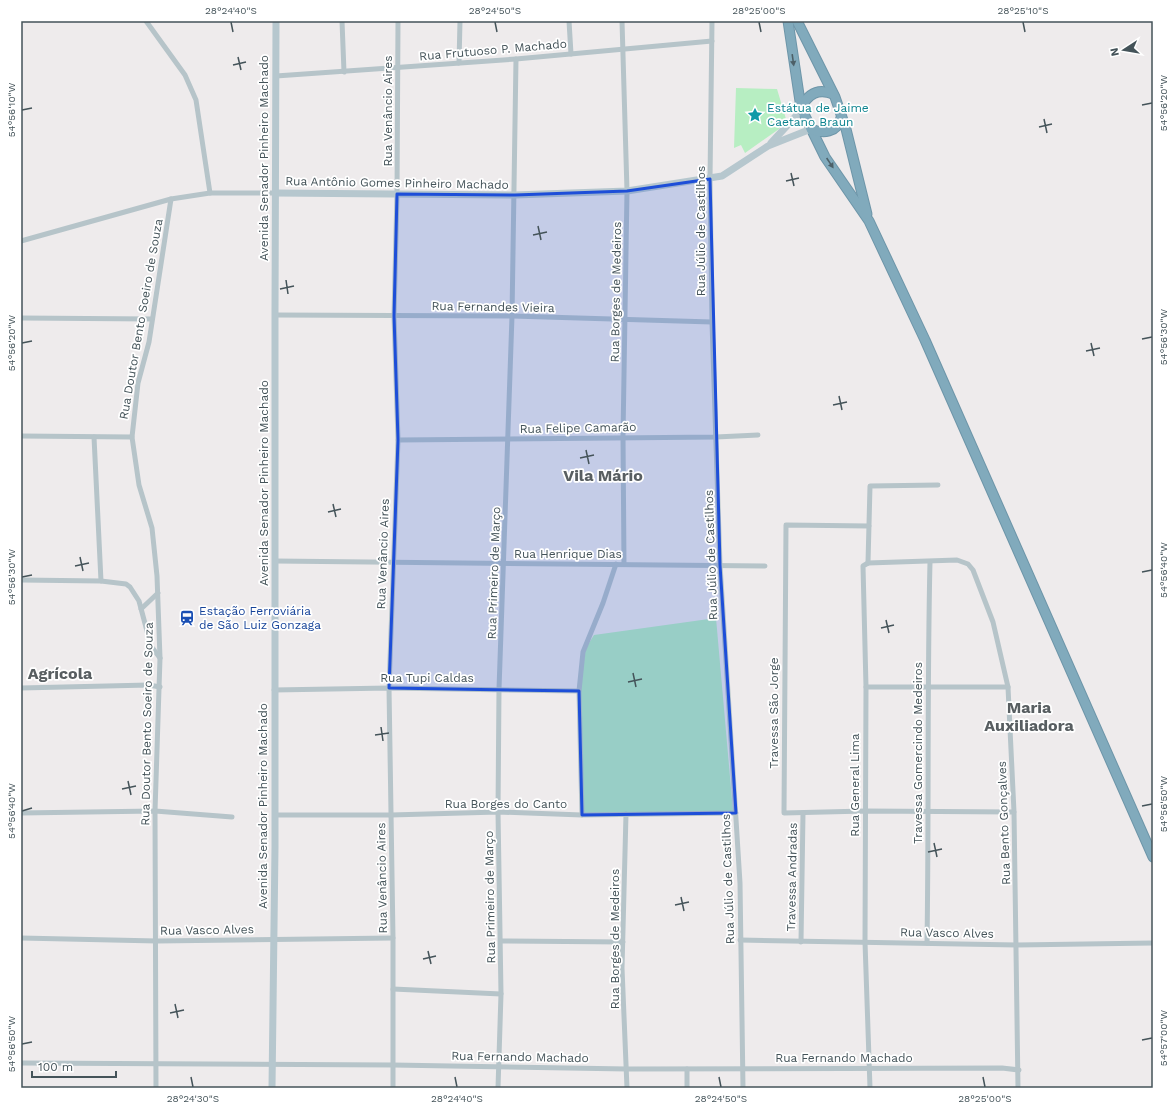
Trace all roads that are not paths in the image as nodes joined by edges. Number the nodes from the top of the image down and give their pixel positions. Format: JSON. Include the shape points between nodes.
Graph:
{"nodes":[{"id":1,"x":146,"y":21,"type":"edge"},
{"id":2,"x":276,"y":21,"type":"edge"},
{"id":3,"x":342,"y":21,"type":"edge"},
{"id":4,"x":398,"y":21,"type":"edge"},
{"id":5,"x":460,"y":21,"type":"edge"},
{"id":6,"x":569,"y":21,"type":"edge"},
{"id":7,"x":622,"y":21,"type":"edge"},
{"id":8,"x":712,"y":21,"type":"edge"},
{"id":9,"x":788,"y":21,"type":"edge"},
{"id":10,"x":797,"y":21,"type":"edge"},
{"id":11,"x":712,"y":41,"type":"junction"},
{"id":12,"x":623,"y":49,"type":"junction"},
{"id":13,"x":570,"y":54,"type":"junction"},
{"id":14,"x":516,"y":59,"type":"junction"},
{"id":15,"x":460,"y":63,"type":"junction"},
{"id":16,"x":398,"y":68,"type":"junction"},
{"id":17,"x":344,"y":72,"type":"junction"},
{"id":18,"x":276,"y":76,"type":"junction"},
{"id":19,"x":833,"y":94,"type":"junction"},
{"id":20,"x":801,"y":108,"type":"junction"},
{"id":21,"x":841,"y":118,"type":"junction"},
{"id":22,"x":811,"y":129,"type":"junction"},
{"id":23,"x":768,"y":146,"type":"junction"},
{"id":24,"x":710,"y":179,"type":"junction"},
{"id":25,"x":627,"y":191,"type":"junction"},
{"id":26,"x":210,"y":193,"type":"junction"},
{"id":27,"x":275,"y":193,"type":"junction"},
{"id":28,"x":398,"y":194,"type":"junction"},
{"id":29,"x":515,"y":195,"type":"junction"},
{"id":30,"x":171,"y":199,"type":"junction"},
{"id":31,"x":869,"y":221,"type":"junction"},
{"id":32,"x":21,"y":241,"type":"edge"},
{"id":33,"x":274,"y":315,"type":"junction"},
{"id":34,"x":394,"y":316,"type":"junction"},
{"id":35,"x":512,"y":316,"type":"junction"},
{"id":36,"x":21,"y":318,"type":"edge"},
{"id":37,"x":152,"y":319,"type":"junction"},
{"id":38,"x":626,"y":320,"type":"junction"},
{"id":39,"x":712,"y":322,"type":"junction"},
{"id":40,"x":758,"y":435,"type":"dead end"},
{"id":41,"x":21,"y":436,"type":"edge"},
{"id":42,"x":623,"y":436,"type":"junction"},
{"id":43,"x":94,"y":437,"type":"junction"},
{"id":44,"x":716,"y":437,"type":"junction"},
{"id":45,"x":132,"y":438,"type":"junction"},
{"id":46,"x":509,"y":439,"type":"junction"},
{"id":47,"x":398,"y":440,"type":"junction"},
{"id":48,"x":938,"y":485,"type":"dead end"},
{"id":49,"x":869,"y":526,"type":"junction"},
{"id":50,"x":275,"y":561,"type":"junction"},
{"id":51,"x":392,"y":562,"type":"junction"},
{"id":52,"x":930,"y":562,"type":"junction"},
{"id":53,"x":504,"y":563,"type":"junction"},
{"id":54,"x":868,"y":563,"type":"junction"},
{"id":55,"x":616,"y":564,"type":"junction"},
{"id":56,"x":624,"y":564,"type":"junction"},
{"id":57,"x":720,"y":565,"type":"junction"},
{"id":58,"x":765,"y":566,"type":"dead end"},
{"id":59,"x":21,"y":580,"type":"edge"},
{"id":60,"x":101,"y":580,"type":"junction"},
{"id":61,"x":158,"y":593,"type":"junction"},
{"id":62,"x":141,"y":608,"type":"junction"},
{"id":63,"x":160,"y":658,"type":"junction"},
{"id":64,"x":927,"y":686,"type":"junction"},
{"id":65,"x":160,"y":687,"type":"junction"},
{"id":66,"x":866,"y":687,"type":"junction"},
{"id":67,"x":1008,"y":687,"type":"junction"},
{"id":68,"x":21,"y":688,"type":"edge"},
{"id":69,"x":389,"y":688,"type":"junction"},
{"id":70,"x":499,"y":689,"type":"junction"},
{"id":71,"x":274,"y":690,"type":"junction"},
{"id":72,"x":579,"y":691,"type":"junction"},
{"id":73,"x":156,"y":811,"type":"junction"},
{"id":74,"x":865,"y":811,"type":"junction"},
{"id":75,"x":498,"y":812,"type":"junction"},
{"id":76,"x":1014,"y":812,"type":"junction"},
{"id":77,"x":21,"y":813,"type":"edge"},
{"id":78,"x":802,"y":813,"type":"junction"},
{"id":79,"x":929,"y":813,"type":"junction"},
{"id":80,"x":582,"y":814,"type":"junction"},
{"id":81,"x":626,"y":814,"type":"junction"},
{"id":82,"x":736,"y":814,"type":"junction"},
{"id":83,"x":275,"y":815,"type":"junction"},
{"id":84,"x":391,"y":815,"type":"junction"},
{"id":85,"x":232,"y":817,"type":"dead end"},
{"id":86,"x":1153,"y":857,"type":"edge"},
{"id":87,"x":21,"y":938,"type":"edge"},
{"id":88,"x":274,"y":938,"type":"junction"},
{"id":89,"x":393,"y":938,"type":"junction"},
{"id":90,"x":157,"y":940,"type":"junction"},
{"id":91,"x":740,"y":940,"type":"junction"},
{"id":92,"x":501,"y":941,"type":"junction"},
{"id":93,"x":623,"y":942,"type":"junction"},
{"id":94,"x":801,"y":942,"type":"junction"},
{"id":95,"x":865,"y":942,"type":"junction"},
{"id":96,"x":1153,"y":942,"type":"edge"},
{"id":97,"x":927,"y":943,"type":"junction"},
{"id":98,"x":1017,"y":945,"type":"junction"},
{"id":99,"x":393,"y":989,"type":"junction"},
{"id":100,"x":501,"y":994,"type":"junction"},
{"id":101,"x":21,"y":1063,"type":"edge"},
{"id":102,"x":156,"y":1063,"type":"junction"},
{"id":103,"x":272,"y":1065,"type":"junction"},
{"id":104,"x":392,"y":1065,"type":"junction"},
{"id":105,"x":499,"y":1067,"type":"junction"},
{"id":106,"x":743,"y":1068,"type":"junction"},
{"id":107,"x":871,"y":1068,"type":"junction"},
{"id":108,"x":627,"y":1069,"type":"junction"},
{"id":109,"x":687,"y":1069,"type":"junction"},
{"id":110,"x":1019,"y":1070,"type":"junction"},
{"id":111,"x":156,"y":1088,"type":"edge"},
{"id":112,"x":272,"y":1088,"type":"edge"},
{"id":113,"x":393,"y":1088,"type":"edge"},
{"id":114,"x":498,"y":1088,"type":"edge"},
{"id":115,"x":627,"y":1088,"type":"edge"},
{"id":116,"x":687,"y":1088,"type":"edge"},
{"id":117,"x":743,"y":1088,"type":"edge"},
{"id":118,"x":870,"y":1088,"type":"edge"},
{"id":119,"x":1018,"y":1088,"type":"edge"}],
"edges":[{"from":1,"to":26,"type":"street","via":[[186,75],[196,100]]},
{"from":2,"to":18,"type":"main road","name":"Avenida Senador Pinheiro Machado"},
{"from":3,"to":17,"type":"street"},
{"from":4,"to":16,"type":"street","name":"Rua Venâncio Aires"},
{"from":5,"to":15,"type":"street"},
{"from":6,"to":13,"type":"street"},
{"from":7,"to":12,"type":"street","name":"Rua Borges de Medeiros"},
{"from":8,"to":11,"type":"street","name":"Rua Júlio de Castilhos"},
{"from":9,"to":20,"type":"highway","one_way":true},
{"from":10,"to":19,"type":"highway"},
{"from":11,"to":12,"type":"street","name":"Rua Frutuoso P. Machado"},
{"from":11,"to":24,"type":"street","name":"Rua Júlio de Castilhos"},
{"from":12,"to":13,"type":"street","name":"Rua Frutuoso P. Machado"},
{"from":12,"to":25,"type":"street","name":"Rua Borges de Medeiros"},
{"from":13,"to":14,"type":"street","name":"Rua Frutuoso P. Machado"},
{"from":14,"to":15,"type":"street","name":"Rua Frutuoso P. Machado"},
{"from":14,"to":29,"type":"street","name":"Rua Primeiro de Março"},
{"from":15,"to":16,"type":"street","name":"Rua Frutuoso P. Machado"},
{"from":16,"to":17,"type":"street","name":"Rua Frutuoso P. Machado"},
{"from":16,"to":28,"type":"street","name":"Rua Venâncio Aires"},
{"from":17,"to":18,"type":"street","name":"Rua Frutuoso P. Machado"},
{"from":18,"to":27,"type":"main road","name":"Avenida Senador Pinheiro Machado"},
{"from":19,"to":20,"type":"highway","via":[[814,92]]},
{"from":19,"to":21,"type":"highway"},
{"from":20,"to":22,"type":"highway"},
{"from":20,"to":23,"type":"main road","name":"Rua Antônio Gomes Pinheiro Machado"},
{"from":21,"to":22,"type":"highway","via":[[836,128],[830,131]]},
{"from":21,"to":31,"type":"highway"},
{"from":22,"to":23,"type":"main road","name":"Rua Antônio Gomes Pinheiro Machado"},
{"from":22,"to":31,"type":"highway","one_way":true,"via":[[825,157]]},
{"from":23,"to":24,"type":"main road","name":"Rua Antônio Gomes Pinheiro Machado","via":[[722,176]]},
{"from":24,"to":25,"type":"main road","name":"Rua Antônio Gomes Pinheiro Machado"},
{"from":24,"to":39,"type":"street","name":"Rua Júlio de Castilhos"},
{"from":25,"to":29,"type":"main road","name":"Rua Antônio Gomes Pinheiro Machado"},
{"from":25,"to":38,"type":"street","name":"Rua Borges de Medeiros"},
{"from":26,"to":27,"type":"street","name":"Rua Antônio Gomes Pinheiro Machado"},
{"from":26,"to":30,"type":"street","name":"Rua Antônio Gomes Pinheiro Machado"},
{"from":27,"to":28,"type":"main road","name":"Rua Antônio Gomes Pinheiro Machado"},
{"from":27,"to":33,"type":"main road","name":"Avenida Senador Pinheiro Machado"},
{"from":28,"to":29,"type":"main road","name":"Rua Antônio Gomes Pinheiro Machado"},
{"from":28,"to":34,"type":"street","name":"Rua Venâncio Aires"},
{"from":29,"to":35,"type":"street","name":"Rua Primeiro de Março"},
{"from":30,"to":32,"type":"street","name":"Rua Antônio Gomes Pinheiro Machado"},
{"from":30,"to":37,"type":"street","name":"Rua Doutor Bento Soeiro de Souza"},
{"from":31,"to":86,"type":"highway","via":[[936,364]]},
{"from":33,"to":34,"type":"street","name":"Rua Fernandes Vieira"},
{"from":33,"to":50,"type":"main road","name":"Avenida Senador Pinheiro Machado"},
{"from":34,"to":35,"type":"street","name":"Rua Fernandes Vieira"},
{"from":34,"to":47,"type":"street","name":"Rua Venâncio Aires"},
{"from":35,"to":38,"type":"street","name":"Rua Fernandes Vieira"},
{"from":35,"to":46,"type":"street","name":"Rua Primeiro de Março"},
{"from":36,"to":37,"type":"street"},
{"from":37,"to":45,"type":"street","name":"Rua Doutor Bento Soeiro de Souza","via":[[138,383]]},
{"from":38,"to":39,"type":"street","name":"Rua Fernandes Vieira"},
{"from":38,"to":42,"type":"street","name":"Rua Borges de Medeiros"},
{"from":39,"to":44,"type":"street","name":"Rua Júlio de Castilhos"},
{"from":40,"to":44,"type":"street","name":"Rua Felipe Camarão"},
{"from":41,"to":43,"type":"street"},
{"from":42,"to":44,"type":"street","name":"Rua Felipe Camarão"},
{"from":42,"to":46,"type":"street","name":"Rua Felipe Camarão"},
{"from":42,"to":56,"type":"street","name":"Rua Borges de Medeiros"},
{"from":43,"to":45,"type":"street"},
{"from":43,"to":60,"type":"street"},
{"from":44,"to":57,"type":"street","name":"Rua Júlio de Castilhos"},
{"from":45,"to":61,"type":"street","name":"Rua Doutor Bento Soeiro de Souza","via":[[139,485],[152,528]]},
{"from":46,"to":47,"type":"street","name":"Rua Felipe Camarão"},
{"from":46,"to":53,"type":"street","name":"Rua Primeiro de Março"},
{"from":47,"to":51,"type":"street","name":"Rua Venâncio Aires"},
{"from":48,"to":49,"type":"street","name":"Rua General Lima","via":[[870,486]]},
{"from":49,"to":54,"type":"street","name":"Rua General Lima"},
{"from":49,"to":78,"type":"street","name":"Travessa São Jorge","via":[[786,525],[784,813]]},
{"from":50,"to":51,"type":"street","name":"Rua Henrique Dias"},
{"from":50,"to":71,"type":"main road","name":"Avenida Senador Pinheiro Machado"},
{"from":51,"to":53,"type":"street","name":"Rua Henrique Dias"},
{"from":51,"to":69,"type":"street","name":"Rua Venâncio Aires"},
{"from":52,"to":54,"type":"street"},
{"from":52,"to":64,"type":"street","name":"Travessa Gomercindo Medeiros"},
{"from":52,"to":67,"type":"street","name":"Rua Bento Gonçalves","via":[[957,560],[968,564],[972,570],[994,622]]},
{"from":53,"to":55,"type":"street","name":"Rua Henrique Dias"},
{"from":53,"to":70,"type":"street","name":"Rua Primeiro de Março"},
{"from":54,"to":66,"type":"street","name":"Rua General Lima","via":[[863,566]]},
{"from":55,"to":56,"type":"street","name":"Rua Henrique Dias"},
{"from":55,"to":72,"type":"street","via":[[583,652]]},
{"from":56,"to":57,"type":"street","name":"Rua Henrique Dias"},
{"from":57,"to":58,"type":"street","name":"Rua Henrique Dias"},
{"from":57,"to":82,"type":"street","name":"Rua Júlio de Castilhos"},
{"from":59,"to":60,"type":"street"},
{"from":60,"to":62,"type":"street","via":[[119,582],[130,587]]},
{"from":61,"to":62,"type":"street"},
{"from":61,"to":63,"type":"street","name":"Rua Doutor Bento Soeiro de Souza"},
{"from":62,"to":63,"type":"street","via":[[151,646]]},
{"from":63,"to":65,"type":"street","name":"Rua Doutor Bento Soeiro de Souza"},
{"from":64,"to":66,"type":"street"},
{"from":64,"to":67,"type":"street"},
{"from":64,"to":79,"type":"street","name":"Travessa Gomercindo Medeiros"},
{"from":65,"to":68,"type":"street"},
{"from":65,"to":73,"type":"street","name":"Rua Doutor Bento Soeiro de Souza"},
{"from":66,"to":74,"type":"street","name":"Rua General Lima"},
{"from":67,"to":76,"type":"street","name":"Rua Bento Gonçalves"},
{"from":69,"to":70,"type":"street","name":"Rua Tupi Caldas"},
{"from":69,"to":71,"type":"street","name":"Rua Tupi Caldas"},
{"from":69,"to":84,"type":"street","name":"Rua Venâncio Aires"},
{"from":70,"to":72,"type":"street","name":"Rua Tupi Caldas"},
{"from":70,"to":75,"type":"street","name":"Rua Primeiro de Março"},
{"from":71,"to":83,"type":"main road","name":"Avenida Senador Pinheiro Machado"},
{"from":72,"to":80,"type":"street"},
{"from":73,"to":77,"type":"street"},
{"from":73,"to":85,"type":"street"},
{"from":73,"to":90,"type":"street","name":"Rua Doutor Bento Soeiro de Souza"},
{"from":74,"to":78,"type":"street"},
{"from":74,"to":79,"type":"street"},
{"from":74,"to":95,"type":"street","name":"Rua General Lima"},
{"from":75,"to":80,"type":"street","name":"Rua Borges do Canto"},
{"from":75,"to":84,"type":"street","name":"Rua Borges do Canto"},
{"from":75,"to":92,"type":"street","name":"Rua Primeiro de Março"},
{"from":76,"to":79,"type":"street"},
{"from":76,"to":98,"type":"street","name":"Rua Bento Gonçalves"},
{"from":78,"to":94,"type":"street","name":"Travessa Andradas"},
{"from":79,"to":97,"type":"street","name":"Travessa Gomercindo Medeiros"},
{"from":80,"to":81,"type":"street","name":"Rua Borges do Canto"},
{"from":81,"to":82,"type":"street","name":"Rua Borges do Canto"},
{"from":81,"to":93,"type":"street","name":"Rua Borges de Medeiros"},
{"from":82,"to":91,"type":"street","name":"Rua Júlio de Castilhos"},
{"from":83,"to":84,"type":"street","name":"Rua Borges do Canto"},
{"from":83,"to":88,"type":"main road","name":"Avenida Senador Pinheiro Machado"},
{"from":84,"to":89,"type":"street","name":"Rua Venâncio Aires"},
{"from":87,"to":90,"type":"street","name":"Rua Vasco Alves"},
{"from":88,"to":89,"type":"street","name":"Rua Vasco Alves"},
{"from":88,"to":90,"type":"street","name":"Rua Vasco Alves"},
{"from":88,"to":103,"type":"main road","name":"Avenida Senador Pinheiro Machado"},
{"from":89,"to":99,"type":"street","name":"Rua Venâncio Aires"},
{"from":90,"to":102,"type":"street","name":"Rua Doutor Bento Soeiro de Souza"},
{"from":91,"to":94,"type":"street","name":"Rua Vasco Alves"},
{"from":91,"to":106,"type":"street","name":"Rua Júlio de Castilhos"},
{"from":92,"to":93,"type":"street"},
{"from":92,"to":100,"type":"street","name":"Rua Primeiro de Março"},
{"from":93,"to":108,"type":"street","name":"Rua Borges de Medeiros"},
{"from":94,"to":95,"type":"street","name":"Rua Vasco Alves"},
{"from":95,"to":97,"type":"street","name":"Rua Vasco Alves"},
{"from":95,"to":107,"type":"street","name":"Rua General Lima"},
{"from":96,"to":98,"type":"street","name":"Rua Vasco Alves"},
{"from":97,"to":98,"type":"street","name":"Rua Vasco Alves"},
{"from":98,"to":110,"type":"street","name":"Rua Bento Gonçalves"},
{"from":99,"to":100,"type":"street"},
{"from":99,"to":104,"type":"street","name":"Rua Venâncio Aires"},
{"from":100,"to":105,"type":"street","name":"Rua Primeiro de Março"},
{"from":101,"to":102,"type":"street","name":"Rua Fernando Machado"},
{"from":102,"to":103,"type":"street","name":"Rua Fernando Machado"},
{"from":102,"to":111,"type":"street","name":"Rua Doutor Bento Soeiro de Souza"},
{"from":103,"to":104,"type":"street","name":"Rua Fernando Machado"},
{"from":103,"to":112,"type":"main road","name":"Avenida Senador Pinheiro Machado"},
{"from":104,"to":105,"type":"street","name":"Rua Fernando Machado"},
{"from":104,"to":113,"type":"street","name":"Rua Venâncio Aires"},
{"from":105,"to":108,"type":"street","name":"Rua Fernando Machado"},
{"from":105,"to":114,"type":"street","name":"Rua Primeiro de Março"},
{"from":106,"to":107,"type":"street","name":"Rua Fernando Machado"},
{"from":106,"to":109,"type":"street","name":"Rua Fernando Machado"},
{"from":106,"to":117,"type":"street","name":"Rua Júlio de Castilhos"},
{"from":107,"to":110,"type":"street","name":"Rua Fernando Machado"},
{"from":107,"to":118,"type":"street","name":"Rua General Lima"},
{"from":108,"to":109,"type":"street","name":"Rua Fernando Machado"},
{"from":108,"to":115,"type":"street","name":"Rua Borges de Medeiros"},
{"from":109,"to":116,"type":"street"},
{"from":110,"to":119,"type":"street","name":"Rua Bento Gonçalves"}]}
